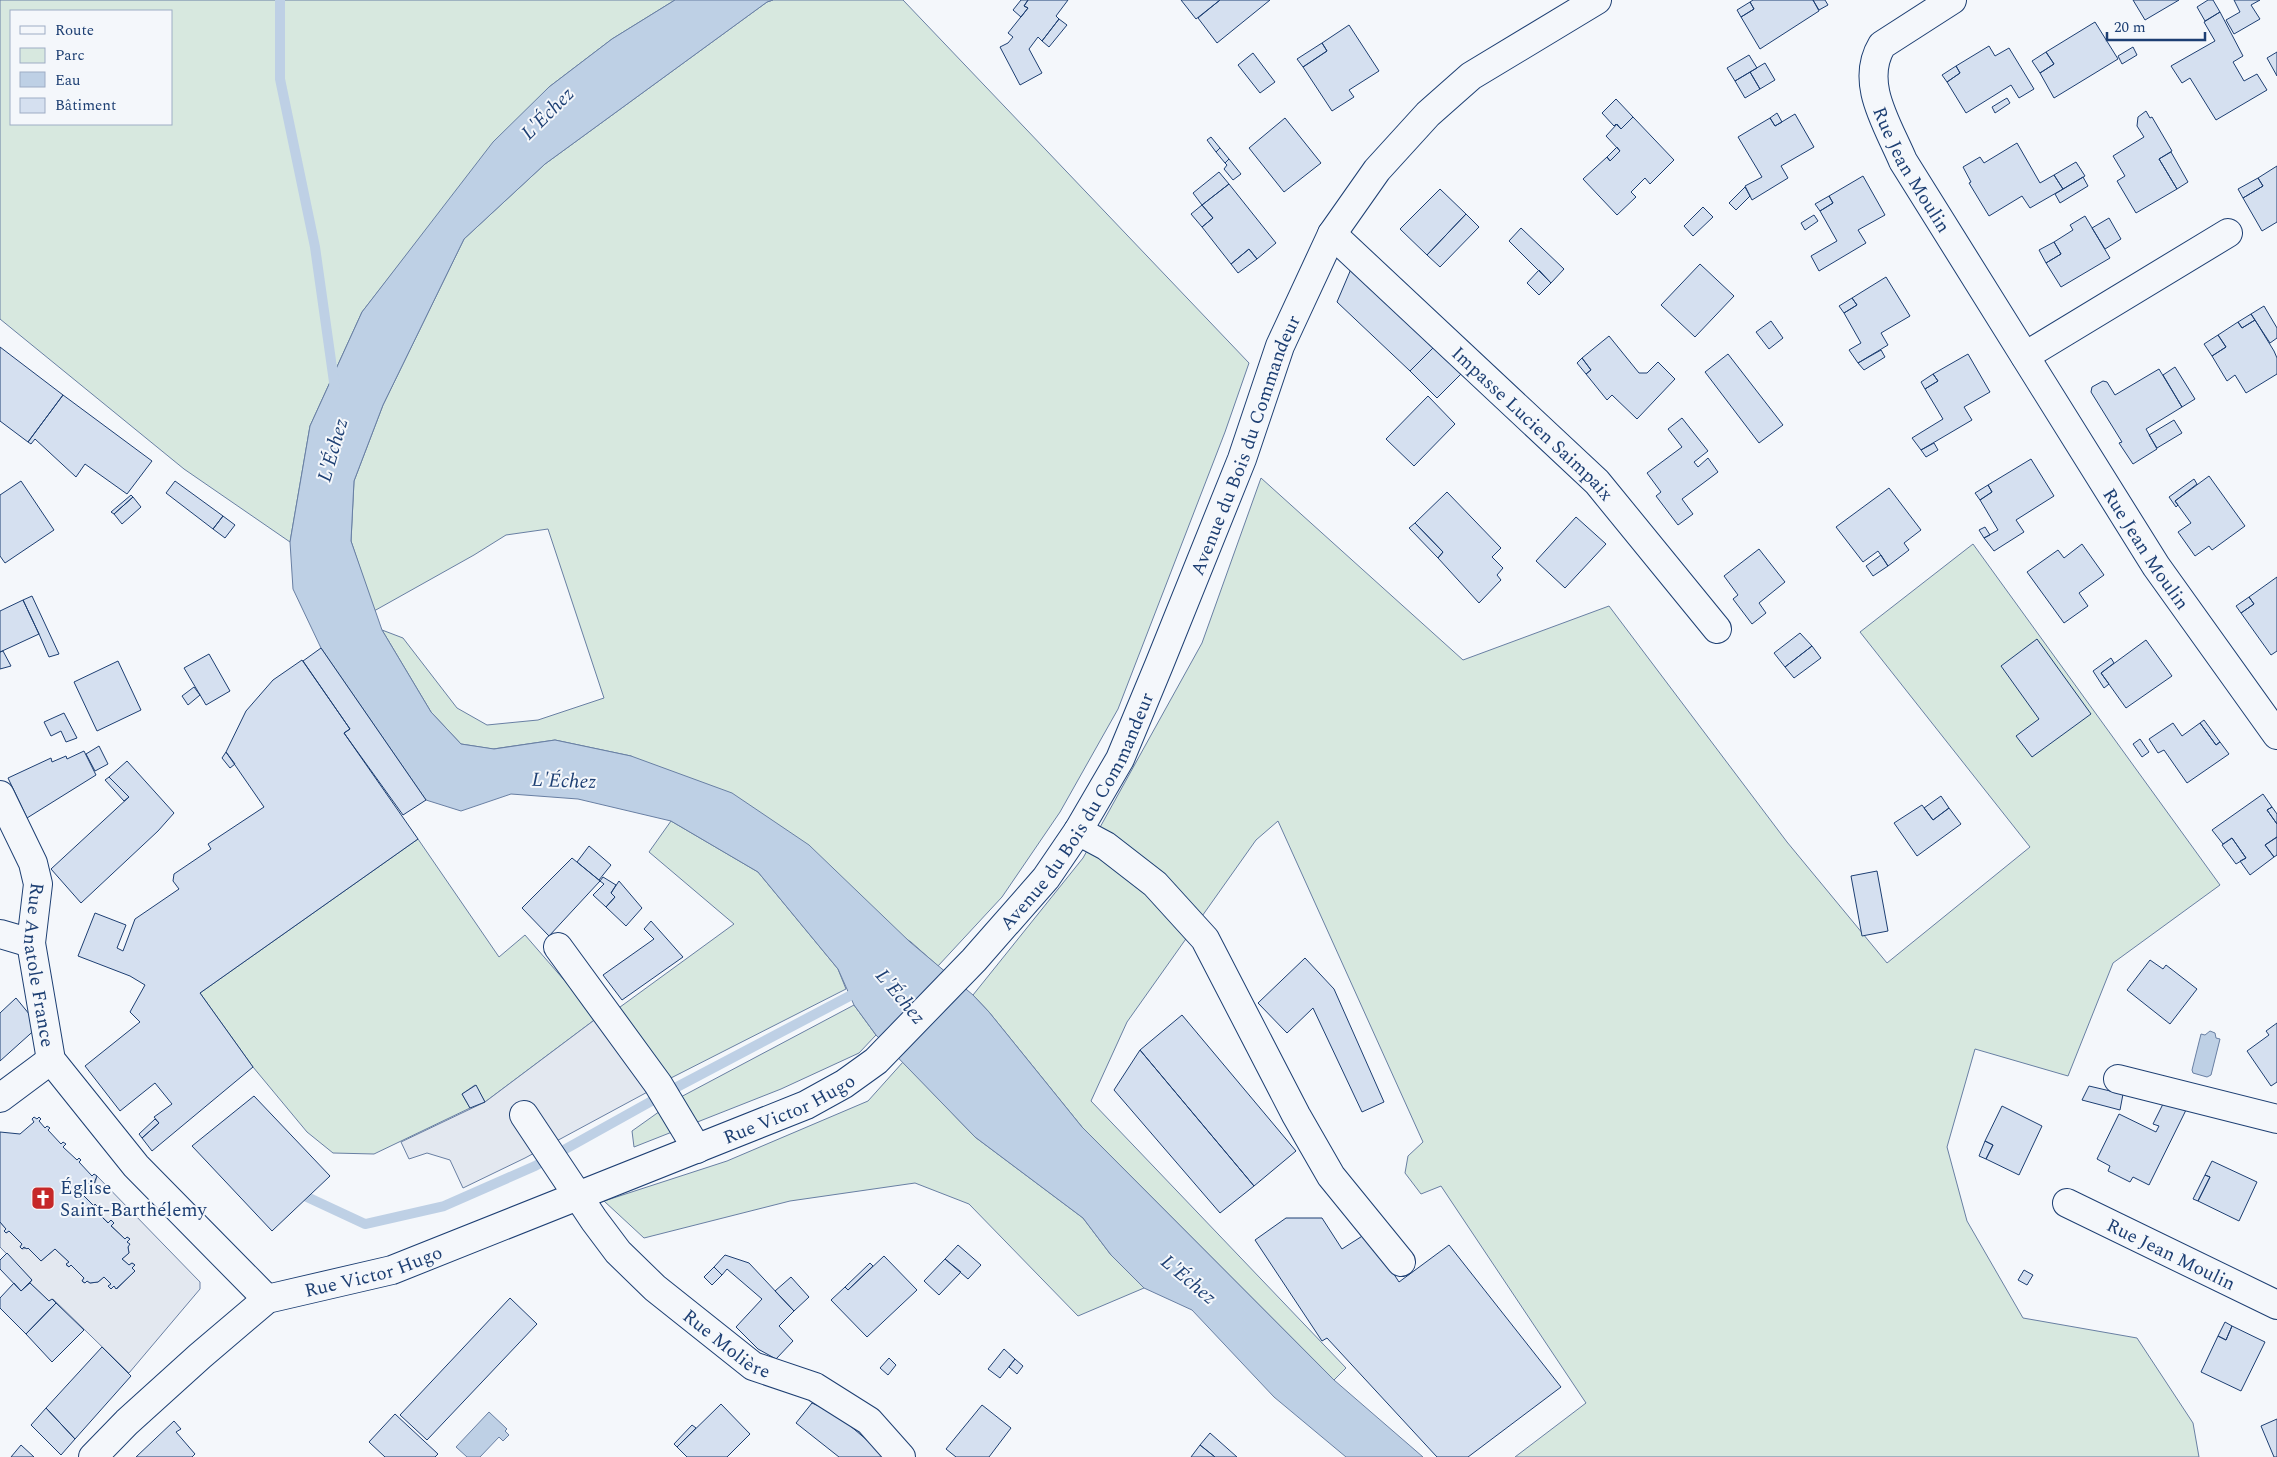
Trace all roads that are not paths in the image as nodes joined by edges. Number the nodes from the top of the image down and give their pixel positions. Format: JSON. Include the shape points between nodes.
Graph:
{"nodes":[{"id":1,"x":1597,"y":0,"type":"edge"},
{"id":2,"x":1952,"y":0,"type":"edge"},
{"id":3,"x":2228,"y":233,"type":"dead end"},
{"id":4,"x":1332,"y":234,"type":"junction"},
{"id":5,"x":2025,"y":356,"type":"junction"},
{"id":6,"x":1717,"y":629,"type":"dead end"},
{"id":7,"x":2277,"y":735,"type":"edge"},
{"id":8,"x":0,"y":795,"type":"edge"},
{"id":9,"x":1078,"y":831,"type":"junction"},
{"id":10,"x":0,"y":934,"type":"edge"},
{"id":11,"x":31,"y":943,"type":"junction"},
{"id":12,"x":558,"y":947,"type":"dead end"},
{"id":13,"x":52,"y":1060,"type":"junction"},
{"id":14,"x":876,"y":1060,"type":"joint"},
{"id":15,"x":2118,"y":1079,"type":"dead end"},
{"id":16,"x":0,"y":1098,"type":"edge"},
{"id":17,"x":2277,"y":1119,"type":"edge"},
{"id":18,"x":530,"y":1124,"type":"dead end"},
{"id":19,"x":697,"y":1149,"type":"junction"},
{"id":20,"x":579,"y":1195,"type":"junction"},
{"id":21,"x":2067,"y":1203,"type":"dead end"},
{"id":22,"x":1401,"y":1262,"type":"dead end"},
{"id":23,"x":266,"y":1299,"type":"junction"},
{"id":24,"x":2277,"y":1305,"type":"edge"},
{"id":25,"x":93,"y":1457,"type":"edge"},
{"id":26,"x":901,"y":1457,"type":"edge"}],
"edges":[{"from":1,"to":4,"type":"street","name":"Avenue du Bois du Commandeur","via":[[1471,76],[1428,114],[1377,170]]},
{"from":2,"to":5,"type":"street","name":"Rue Jean Moulin","via":[[1882,45],[1875,56],[1874,92],[1903,160]]},
{"from":3,"to":5,"type":"street"},
{"from":4,"to":6,"type":"street","name":"Impasse Lucien Saimpaix","via":[[1597,482]]},
{"from":4,"to":9,"type":"street","name":"Avenue du Bois du Commandeur","via":[[1280,346],[1242,459],[1120,759]]},
{"from":5,"to":7,"type":"street","name":"Rue Jean Moulin","via":[[2156,566]]},
{"from":8,"to":11,"type":"street","name":"Rue Anatole France","via":[[34,863],[38,884]]},
{"from":9,"to":14,"type":"street","name":"Avenue du Bois du Commandeur","via":[[1046,878],[974,960]]},
{"from":9,"to":22,"type":"street","via":[[1106,846],[1155,884],[1205,939],[1331,1176]]},
{"from":10,"to":11,"type":"street"},
{"from":11,"to":13,"type":"street","name":"Rue Anatole France"},
{"from":12,"to":19,"type":"street","via":[[658,1084]]},
{"from":13,"to":16,"type":"street"},
{"from":13,"to":23,"type":"street","name":"Rue Anatole France","via":[[136,1166]]},
{"from":14,"to":19,"type":"street","name":"Rue Victor Hugo","via":[[844,1084],[806,1105]]},
{"from":15,"to":17,"type":"street"},
{"from":18,"to":20,"type":"street","name":"Rue Molière"},
{"from":19,"to":20,"type":"street","name":"Rue Victor Hugo"},
{"from":20,"to":23,"type":"street","name":"Rue Victor Hugo","via":[[392,1270]]},
{"from":20,"to":26,"type":"street","name":"Rue Molière","via":[[618,1252],[655,1288],[753,1366],[815,1387],[869,1421]]},
{"from":21,"to":24,"type":"street","name":"Rue Jean Moulin"},
{"from":23,"to":25,"type":"street","name":"Rue Victor Hugo","via":[[185,1369]]}]}
